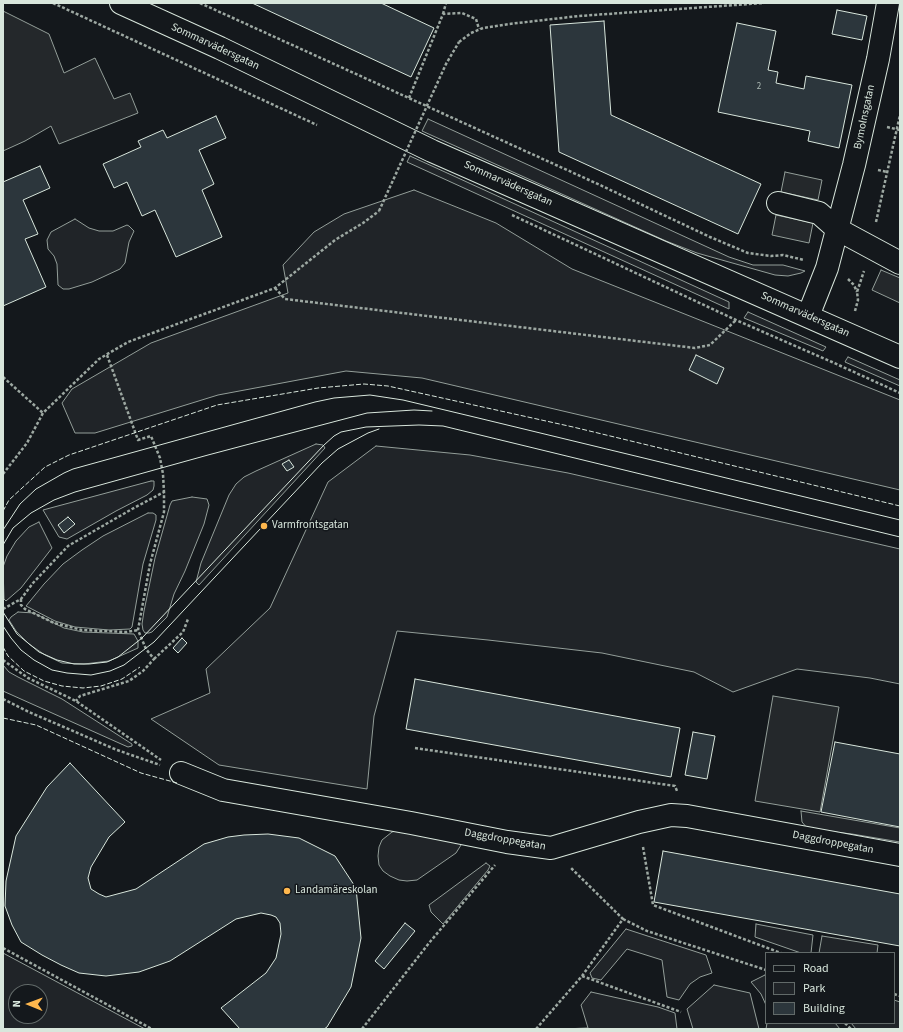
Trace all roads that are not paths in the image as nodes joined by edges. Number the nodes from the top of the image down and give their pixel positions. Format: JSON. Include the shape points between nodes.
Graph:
{"nodes":[{"id":1,"x":121,"y":3,"type":"edge"},
{"id":2,"x":888,"y":3,"type":"edge"},
{"id":3,"x":778,"y":203,"type":"dead end"},
{"id":4,"x":837,"y":229,"type":"junction"},
{"id":5,"x":900,"y":263,"type":"edge"},
{"id":6,"x":808,"y":316,"type":"junction"},
{"id":7,"x":900,"y":357,"type":"edge"},
{"id":8,"x":181,"y":773,"type":"road end"},
{"id":9,"x":900,"y":855,"type":"edge"}],
"edges":[{"from":1,"to":6,"type":"street","name":"Sommarvädersgatan","via":[[432,151]]},
{"from":2,"to":4,"type":"street","name":"Bymolnsgatan","via":[[854,165]]},
{"from":3,"to":4,"type":"street","via":[[819,213]]},
{"from":4,"to":5,"type":"street"},
{"from":4,"to":6,"type":"street","name":"Bymolnsgatan","via":[[827,268]]},
{"from":6,"to":7,"type":"street","name":"Sommarvädersgatan"},
{"from":8,"to":9,"type":"street","name":"Daggdroppegatan","via":[[223,790],[551,848],[671,815]]}]}
